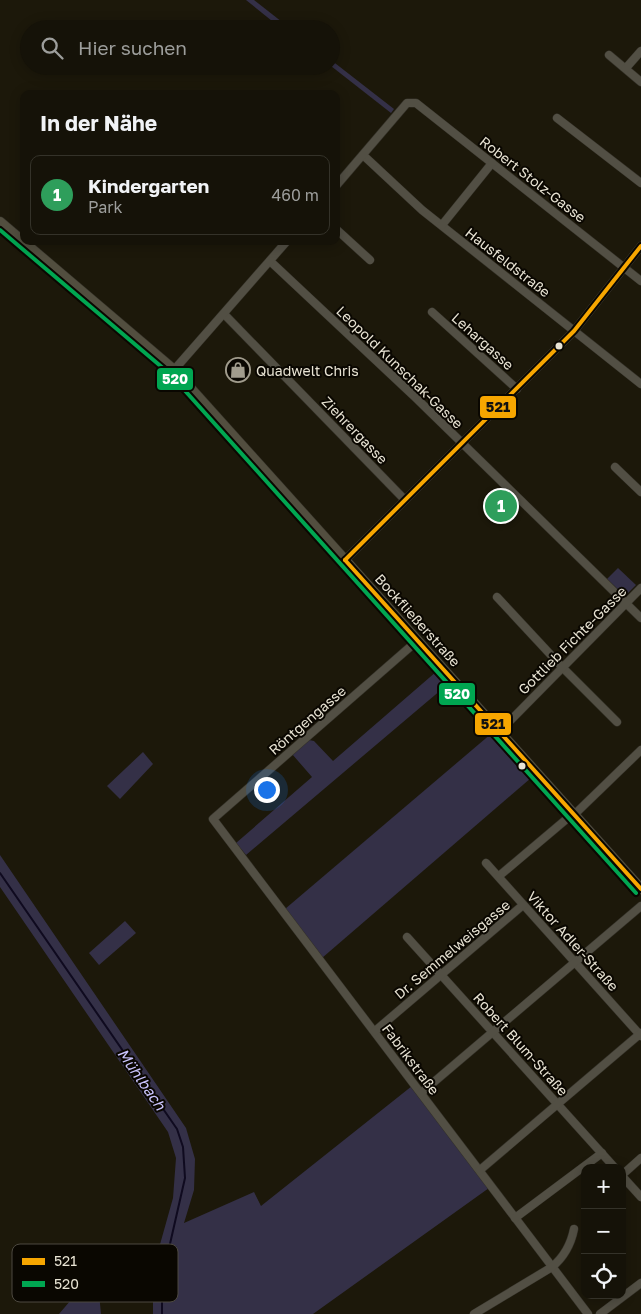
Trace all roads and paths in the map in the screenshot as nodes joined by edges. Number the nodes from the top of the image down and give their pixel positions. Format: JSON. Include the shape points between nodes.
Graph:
{"nodes":[{"id":1,"x":641,"y":52,"type":"edge"},
{"id":2,"x":608,"y":54,"type":"dead end"},
{"id":3,"x":626,"y":68,"type":"junction"},
{"id":4,"x":641,"y":82,"type":"edge"},
{"id":5,"x":557,"y":118,"type":"dead end"},
{"id":6,"x":363,"y":155,"type":"junction"},
{"id":7,"x":492,"y":163,"type":"junction"},
{"id":8,"x":340,"y":181,"type":"edge"},
{"id":9,"x":641,"y":183,"type":"edge"},
{"id":10,"x":0,"y":222,"type":"edge"},
{"id":11,"x":442,"y":225,"type":"junction"},
{"id":12,"x":340,"y":233,"type":"edge"},
{"id":13,"x":20,"y":239,"type":"edge"},
{"id":14,"x":27,"y":245,"type":"edge"},
{"id":15,"x":284,"y":245,"type":"edge"},
{"id":16,"x":641,"y":246,"type":"edge"},
{"id":17,"x":370,"y":260,"type":"dead end"},
{"id":18,"x":270,"y":261,"type":"junction"},
{"id":19,"x":624,"y":268,"type":"junction"},
{"id":20,"x":641,"y":281,"type":"edge"},
{"id":21,"x":432,"y":312,"type":"dead end"},
{"id":22,"x":224,"y":314,"type":"junction"},
{"id":23,"x":574,"y":331,"type":"junction"},
{"id":24,"x":174,"y":370,"type":"junction"},
{"id":25,"x":641,"y":384,"type":"edge"},
{"id":26,"x":517,"y":389,"type":"junction"},
{"id":27,"x":462,"y":444,"type":"junction"},
{"id":28,"x":615,"y":467,"type":"dead end"},
{"id":29,"x":641,"y":492,"type":"edge"},
{"id":30,"x":405,"y":500,"type":"junction"},
{"id":31,"x":345,"y":560,"type":"junction"},
{"id":32,"x":641,"y":588,"type":"edge"},
{"id":33,"x":497,"y":597,"type":"dead end"},
{"id":34,"x":626,"y":603,"type":"junction"},
{"id":35,"x":641,"y":618,"type":"edge"},
{"id":36,"x":418,"y":640,"type":"junction"},
{"id":37,"x":563,"y":668,"type":"junction"},
{"id":38,"x":617,"y":722,"type":"dead end"},
{"id":39,"x":500,"y":731,"type":"junction"},
{"id":40,"x":641,"y":750,"type":"edge"},
{"id":41,"x":574,"y":814,"type":"junction"},
{"id":42,"x":214,"y":819,"type":"joint"},
{"id":43,"x":486,"y":863,"type":"dead end"},
{"id":44,"x":499,"y":876,"type":"junction"},
{"id":45,"x":641,"y":889,"type":"edge"},
{"id":46,"x":523,"y":905,"type":"junction"},
{"id":47,"x":641,"y":906,"type":"edge"},
{"id":48,"x":408,"y":937,"type":"dead end"},
{"id":49,"x":574,"y":962,"type":"junction"},
{"id":50,"x":442,"y":973,"type":"junction"},
{"id":51,"x":375,"y":1031,"type":"junction"},
{"id":52,"x":493,"y":1031,"type":"junction"},
{"id":53,"x":640,"y":1035,"type":"edge"},
{"id":54,"x":421,"y":1093,"type":"junction"},
{"id":55,"x":558,"y":1104,"type":"junction"},
{"id":56,"x":602,"y":1153,"type":"junction"},
{"id":57,"x":641,"y":1158,"type":"edge"},
{"id":58,"x":612,"y":1164,"type":"edge"},
{"id":59,"x":480,"y":1170,"type":"junction"},
{"id":60,"x":626,"y":1171,"type":"edge"},
{"id":61,"x":626,"y":1180,"type":"edge"},
{"id":62,"x":641,"y":1197,"type":"edge"},
{"id":63,"x":515,"y":1218,"type":"junction"},
{"id":64,"x":574,"y":1229,"type":"dead end"},
{"id":65,"x":552,"y":1267,"type":"junction"},
{"id":66,"x":641,"y":1283,"type":"edge"},
{"id":67,"x":474,"y":1314,"type":"edge"},
{"id":68,"x":588,"y":1314,"type":"edge"},
{"id":69,"x":600,"y":1314,"type":"edge"}],
"edges":[{"from":1,"to":3,"type":"street"},
{"from":2,"to":3,"type":"street"},
{"from":3,"to":4,"type":"street"},
{"from":5,"to":9,"type":"street"},
{"from":6,"to":7,"type":"street","name":"Robert Stolz-Gasse","via":[[407,103],[416,103]]},
{"from":6,"to":8,"type":"street"},
{"from":6,"to":11,"type":"street","name":"Hausfeldstraße"},
{"from":7,"to":11,"type":"street"},
{"from":7,"to":19,"type":"street","name":"Robert Stolz-Gasse"},
{"from":10,"to":13,"type":"main road","name":"Bockfließerstraße"},
{"from":11,"to":23,"type":"street","name":"Hausfeldstraße"},
{"from":12,"to":17,"type":"street"},
{"from":14,"to":24,"type":"main road","name":"Bockfließerstraße"},
{"from":15,"to":18,"type":"street"},
{"from":16,"to":19,"type":"street"},
{"from":18,"to":22,"type":"street"},
{"from":18,"to":27,"type":"street","name":"Leopold Kunschak-Gasse"},
{"from":19,"to":20,"type":"street","name":"Robert Stolz-Gasse"},
{"from":19,"to":23,"type":"street"},
{"from":21,"to":26,"type":"street","name":"Lehargasse"},
{"from":22,"to":24,"type":"street"},
{"from":22,"to":30,"type":"street","name":"Ziehrergasse"},
{"from":23,"to":25,"type":"street","name":"Hausfeldstraße"},
{"from":23,"to":26,"type":"street"},
{"from":24,"to":31,"type":"main road","name":"Bockfließerstraße"},
{"from":26,"to":27,"type":"street"},
{"from":27,"to":30,"type":"street"},
{"from":27,"to":34,"type":"street","name":"Leopold Kunschak-Gasse"},
{"from":28,"to":29,"type":"street"},
{"from":30,"to":31,"type":"street"},
{"from":31,"to":36,"type":"main road","name":"Bockfließerstraße"},
{"from":32,"to":34,"type":"street","name":"Gottlieb Fichte-Gasse"},
{"from":33,"to":37,"type":"street"},
{"from":34,"to":35,"type":"street","name":"Leopold Kunschak-Gasse"},
{"from":34,"to":37,"type":"street","name":"Gottlieb Fichte-Gasse"},
{"from":36,"to":39,"type":"main road","name":"Bockfließerstraße"},
{"from":36,"to":42,"type":"street","name":"Röntgengasse"},
{"from":37,"to":38,"type":"street"},
{"from":37,"to":39,"type":"street","name":"Gottlieb Fichte-Gasse"},
{"from":39,"to":41,"type":"main road","name":"Bockfließerstraße"},
{"from":40,"to":41,"type":"street"},
{"from":41,"to":44,"type":"street"},
{"from":41,"to":45,"type":"main road","name":"Bockfließerstraße"},
{"from":42,"to":51,"type":"street","name":"Fabrikstraße"},
{"from":43,"to":44,"type":"street","name":"Viktor Adler-Straße"},
{"from":44,"to":46,"type":"street","name":"Viktor Adler-Straße"},
{"from":46,"to":49,"type":"street","name":"Viktor Adler-Straße"},
{"from":46,"to":50,"type":"street","name":"Dr. Semmelweisgasse"},
{"from":47,"to":49,"type":"street"},
{"from":48,"to":50,"type":"street","name":"Robert Blum-Straße"},
{"from":49,"to":52,"type":"street"},
{"from":49,"to":53,"type":"street","name":"Viktor Adler-Straße"},
{"from":50,"to":51,"type":"street","name":"Dr. Semmelweisgasse"},
{"from":50,"to":52,"type":"street","name":"Robert Blum-Straße"},
{"from":51,"to":54,"type":"street","name":"Fabrikstraße"},
{"from":52,"to":54,"type":"street"},
{"from":52,"to":55,"type":"street","name":"Robert Blum-Straße"},
{"from":53,"to":55,"type":"street"},
{"from":54,"to":59,"type":"street","name":"Fabrikstraße"},
{"from":55,"to":56,"type":"street","name":"Robert Blum-Straße"},
{"from":55,"to":59,"type":"street"},
{"from":56,"to":58,"type":"street","name":"Robert Blum-Straße"},
{"from":56,"to":63,"type":"street"},
{"from":57,"to":60,"type":"street"},
{"from":59,"to":63,"type":"street","name":"Fabrikstraße"},
{"from":61,"to":62,"type":"street"},
{"from":63,"to":65,"type":"street","name":"Fabrikstraße"},
{"from":64,"to":65,"type":"street","via":[[561,1259]]},
{"from":65,"to":67,"type":"street"},
{"from":65,"to":68,"type":"street","name":"Fabrikstraße"},
{"from":66,"to":69,"type":"street"}]}
